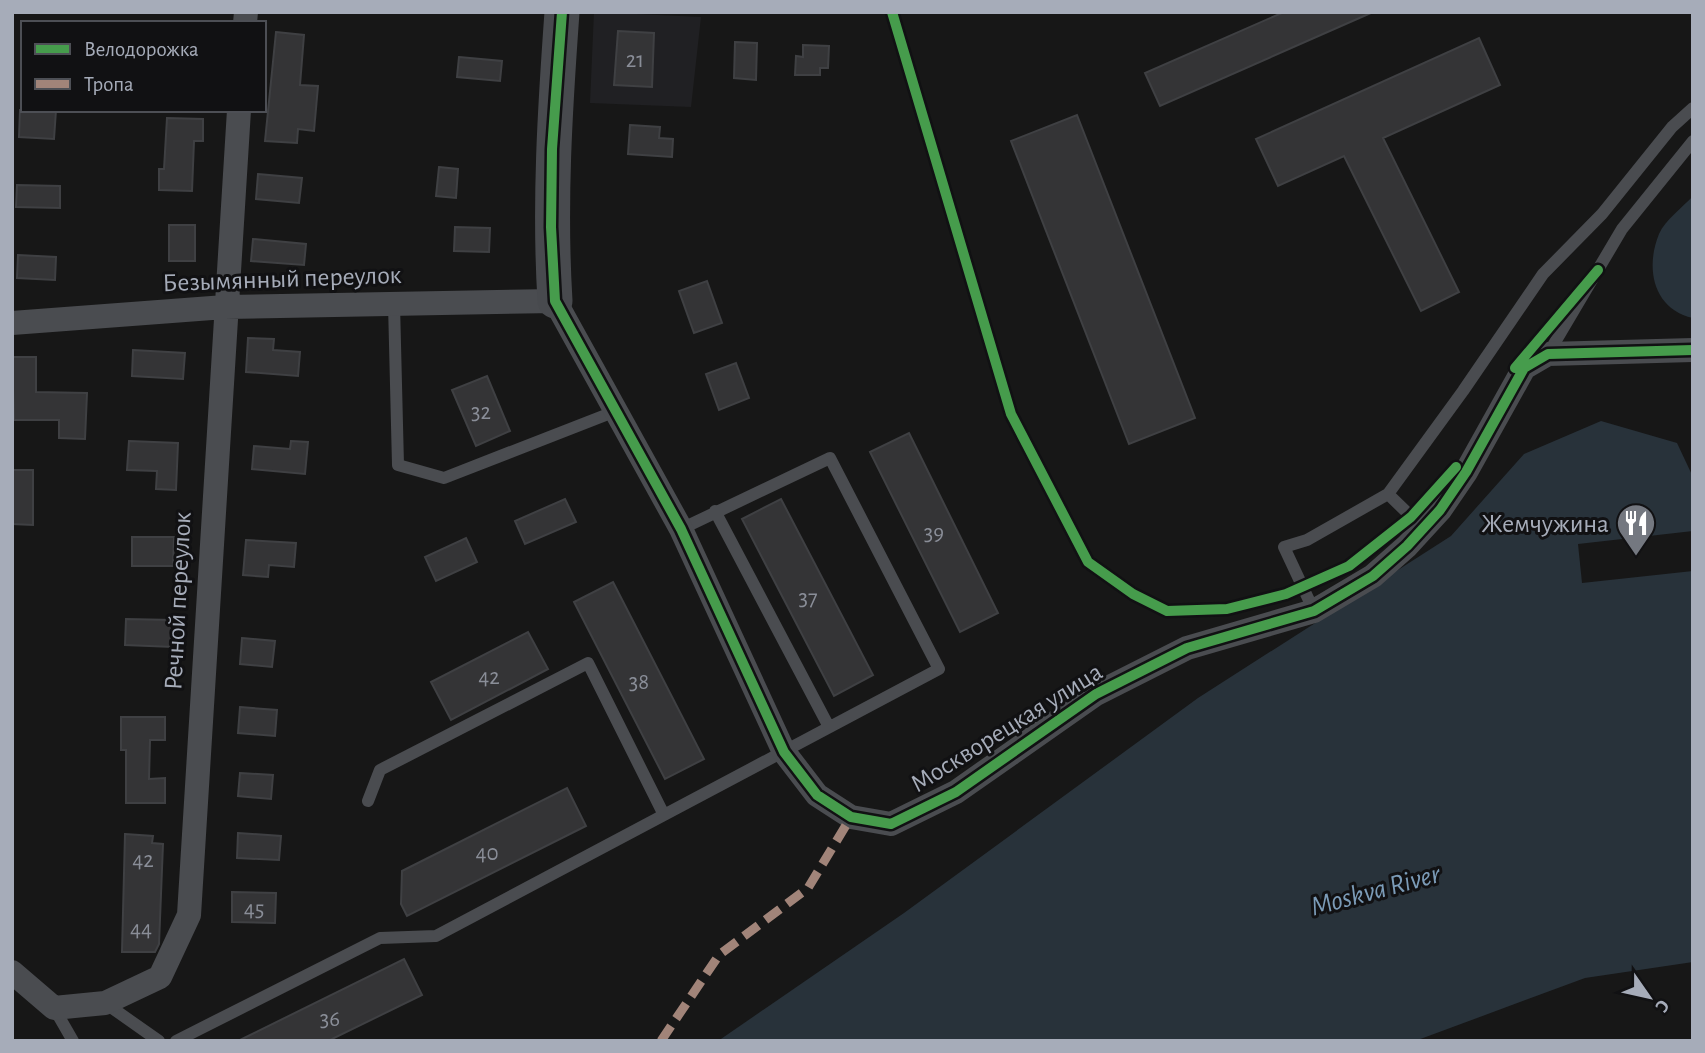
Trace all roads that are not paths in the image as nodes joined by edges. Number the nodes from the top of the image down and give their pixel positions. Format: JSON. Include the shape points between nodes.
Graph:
{"nodes":[{"id":1,"x":562,"y":12,"type":"edge"},
{"id":2,"x":1693,"y":108,"type":"edge"},
{"id":3,"x":239,"y":112,"type":"edge"},
{"id":4,"x":1693,"y":141,"type":"edge"},
{"id":5,"x":555,"y":300,"type":"junction"},
{"id":6,"x":394,"y":303,"type":"junction"},
{"id":7,"x":225,"y":307,"type":"junction"},
{"id":8,"x":12,"y":323,"type":"edge"},
{"id":9,"x":1693,"y":350,"type":"edge"},
{"id":10,"x":1548,"y":354,"type":"junction"},
{"id":11,"x":616,"y":411,"type":"junction"},
{"id":12,"x":1388,"y":494,"type":"junction"},
{"id":13,"x":715,"y":511,"type":"junction"},
{"id":14,"x":1423,"y":528,"type":"junction"},
{"id":15,"x":681,"y":529,"type":"junction"},
{"id":16,"x":1314,"y":611,"type":"junction"},
{"id":17,"x":829,"y":727,"type":"junction"},
{"id":18,"x":784,"y":751,"type":"junction"},
{"id":19,"x":368,"y":801,"type":"dead end"},
{"id":20,"x":664,"y":815,"type":"junction"},
{"id":21,"x":12,"y":972,"type":"edge"},
{"id":22,"x":105,"y":1003,"type":"junction"},
{"id":23,"x":54,"y":1008,"type":"junction"},
{"id":24,"x":73,"y":1041,"type":"edge"},
{"id":25,"x":159,"y":1041,"type":"edge"},
{"id":26,"x":176,"y":1041,"type":"edge"}],
"edges":[{"from":1,"to":5,"type":"street","name":"Москворецкая улица","via":[[552,149]]},
{"from":2,"to":12,"type":"lane","via":[[1672,127],[1602,214],[1543,274]]},
{"from":3,"to":7,"type":"street","name":"Речной переулок"},
{"from":4,"to":10,"type":"lane","via":[[1622,229]]},
{"from":5,"to":6,"type":"street","name":"Безымянный переулок"},
{"from":5,"to":11,"type":"street","name":"Москворецкая улица"},
{"from":6,"to":7,"type":"street","name":"Безымянный переулок"},
{"from":6,"to":11,"type":"lane","via":[[398,465],[444,478]]},
{"from":7,"to":8,"type":"street","name":"Безымянный переулок"},
{"from":7,"to":22,"type":"street","name":"Речной переулок","via":[[189,915],[160,977]]},
{"from":9,"to":10,"type":"street"},
{"from":10,"to":14,"type":"street","name":"Москворецкая улица","via":[[1524,368],[1466,472]]},
{"from":11,"to":15,"type":"street","name":"Москворецкая улица"},
{"from":12,"to":14,"type":"lane"},
{"from":12,"to":16,"type":"lane","via":[[1307,540],[1284,547]]},
{"from":13,"to":15,"type":"lane"},
{"from":13,"to":17,"type":"lane"},
{"from":13,"to":17,"type":"lane","via":[[830,458],[939,669]]},
{"from":14,"to":16,"type":"street","name":"Москворецкая улица","via":[[1373,576]]},
{"from":15,"to":18,"type":"street","name":"Москворецкая улица"},
{"from":16,"to":18,"type":"street","name":"Москворецкая улица","via":[[1187,648],[1096,694],[956,792],[891,824],[851,817],[817,794]]},
{"from":17,"to":18,"type":"lane"},
{"from":18,"to":20,"type":"lane"},
{"from":19,"to":20,"type":"lane","via":[[380,770],[588,663]]},
{"from":20,"to":26,"type":"lane","via":[[436,936],[380,938]]},
{"from":21,"to":23,"type":"street"},
{"from":22,"to":23,"type":"street","name":"Речной переулок"},
{"from":22,"to":25,"type":"lane"},
{"from":23,"to":24,"type":"lane"}]}
